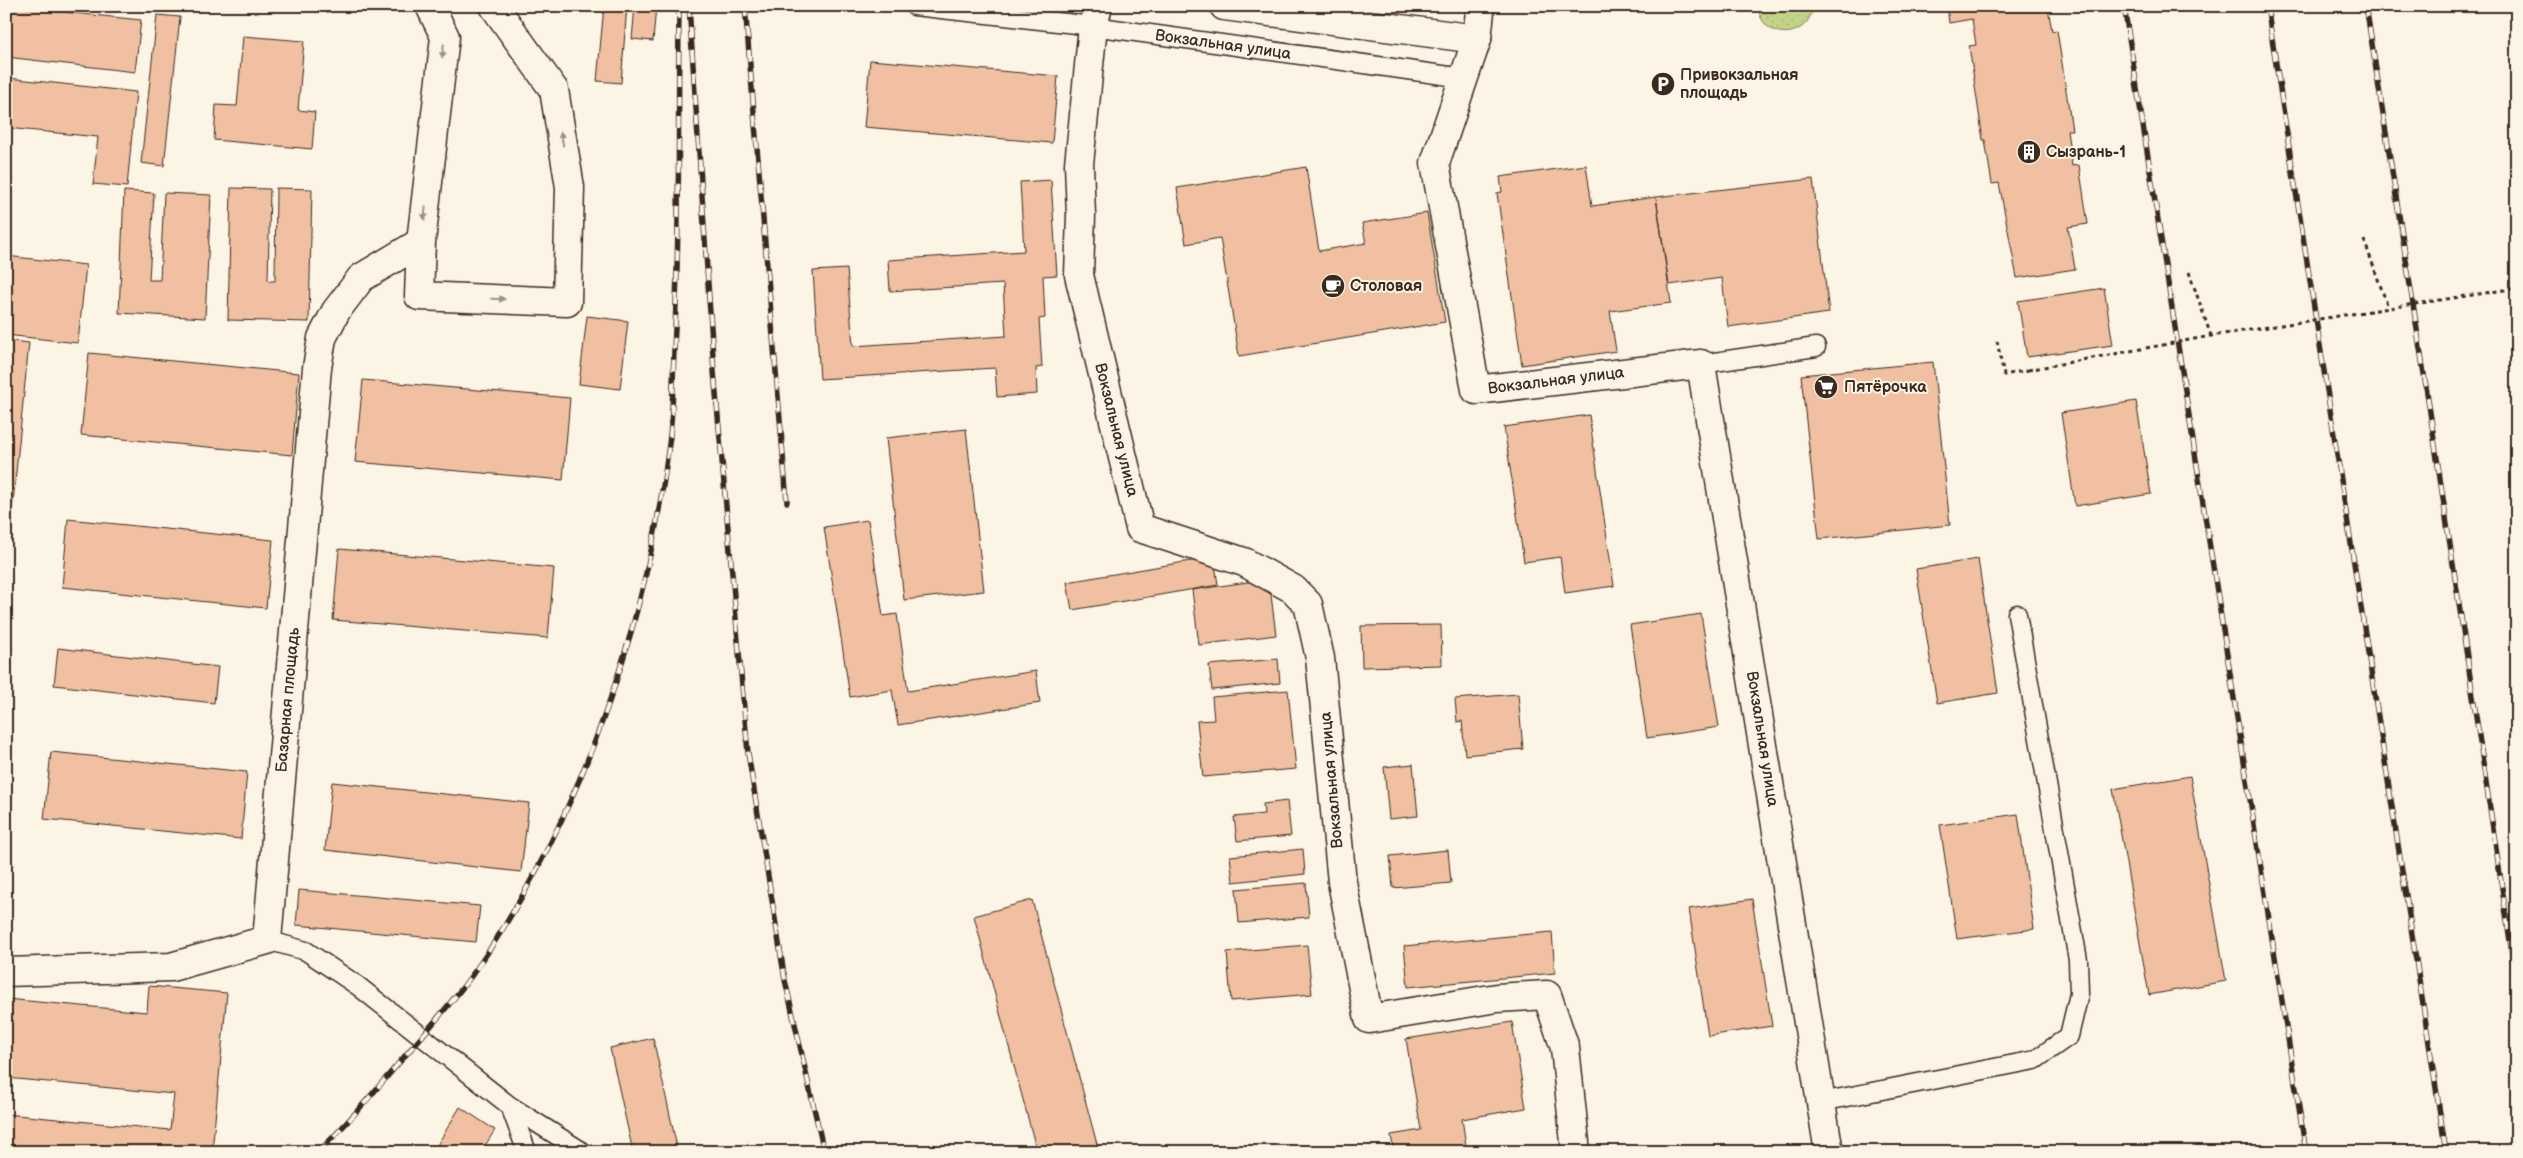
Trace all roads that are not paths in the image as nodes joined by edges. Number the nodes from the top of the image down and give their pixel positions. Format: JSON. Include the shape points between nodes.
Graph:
{"nodes":[{"id":1,"x":430,"y":6,"type":"edge"},
{"id":2,"x":494,"y":6,"type":"edge"},
{"id":3,"x":914,"y":6,"type":"edge"},
{"id":4,"x":1224,"y":6,"type":"edge"},
{"id":5,"x":1484,"y":8,"type":"edge"},
{"id":6,"x":1095,"y":16,"type":"edge"},
{"id":7,"x":1477,"y":38,"type":"junction"},
{"id":8,"x":1464,"y":78,"type":"junction"},
{"id":9,"x":421,"y":242,"type":"junction"},
{"id":10,"x":1816,"y":347,"type":"dead end"},
{"id":11,"x":1701,"y":364,"type":"junction"},
{"id":12,"x":2017,"y":614,"type":"dead end"},
{"id":13,"x":267,"y":940,"type":"junction"},
{"id":14,"x":6,"y":972,"type":"edge"},
{"id":15,"x":1821,"y":1102,"type":"junction"},
{"id":16,"x":510,"y":1106,"type":"junction"},
{"id":17,"x":525,"y":1150,"type":"edge"},
{"id":18,"x":583,"y":1152,"type":"edge"},
{"id":19,"x":1576,"y":1152,"type":"edge"},
{"id":20,"x":1829,"y":1152,"type":"edge"}],
"edges":[{"from":1,"to":9,"type":"street","one_way":true,"via":[[445,37]]},
{"from":9,"to":2,"type":"street","one_way":true,"via":[[419,296],[567,302],[570,187],[554,90]]},
{"from":3,"to":6,"type":"lane"},
{"from":4,"to":7,"type":"street"},
{"from":5,"to":7,"type":"street"},
{"from":6,"to":8,"type":"lane","name":"Вокзальная улица"},
{"from":6,"to":19,"type":"street","name":"Вокзальная улица","via":[[1079,164],[1079,275],[1140,528],[1244,562],[1293,589],[1308,604],[1320,658],[1342,882],[1369,1019],[1497,998],[1547,995],[1565,1048]]},
{"from":7,"to":8,"type":"street"},
{"from":8,"to":11,"type":"street","name":"Вокзальная улица","via":[[1435,163],[1476,390]]},
{"from":9,"to":13,"type":"street","name":"Базарная площадь","via":[[361,278],[336,311],[322,338]]},
{"from":10,"to":11,"type":"lane"},
{"from":11,"to":15,"type":"street","name":"Вокзальная улица"},
{"from":12,"to":15,"type":"lane","via":[[2078,960],[2079,994],[2069,1036],[2035,1060]]},
{"from":13,"to":14,"type":"street","via":[[171,967]]},
{"from":13,"to":16,"type":"lane","via":[[306,951],[358,986]]},
{"from":15,"to":20,"type":"street","name":"Вокзальная улица"},
{"from":16,"to":17,"type":"lane"},
{"from":16,"to":18,"type":"lane"}]}
